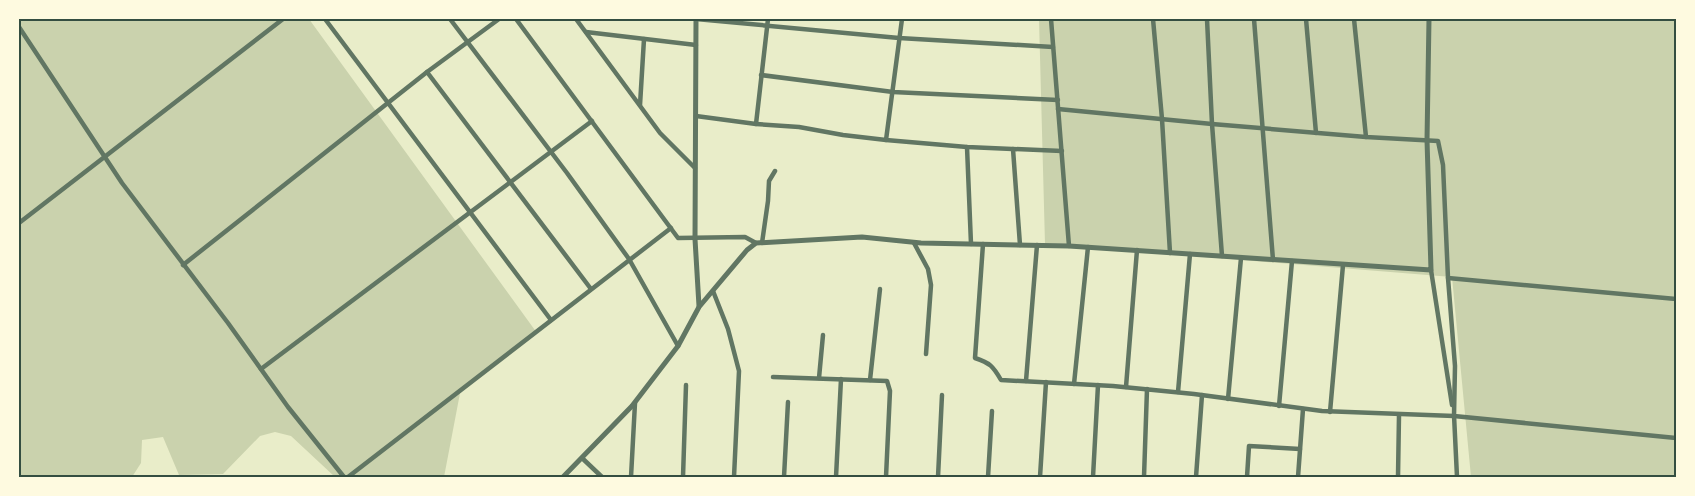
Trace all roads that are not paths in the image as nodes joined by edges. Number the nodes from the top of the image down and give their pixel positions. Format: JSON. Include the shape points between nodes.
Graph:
{"nodes":[{"id":1,"x":283,"y":19,"type":"edge"},
{"id":2,"x":325,"y":19,"type":"edge"},
{"id":3,"x":450,"y":19,"type":"edge"},
{"id":4,"x":499,"y":19,"type":"edge"},
{"id":5,"x":516,"y":19,"type":"edge"},
{"id":6,"x":576,"y":19,"type":"edge"},
{"id":7,"x":696,"y":19,"type":"edge"},
{"id":8,"x":768,"y":19,"type":"edge"},
{"id":9,"x":902,"y":19,"type":"edge"},
{"id":10,"x":1051,"y":19,"type":"edge"},
{"id":11,"x":1153,"y":19,"type":"edge"},
{"id":12,"x":1207,"y":19,"type":"edge"},
{"id":13,"x":1254,"y":19,"type":"edge"},
{"id":14,"x":1306,"y":19,"type":"edge"},
{"id":15,"x":1354,"y":19,"type":"edge"},
{"id":16,"x":1429,"y":19,"type":"edge"},
{"id":17,"x":767,"y":26,"type":"junction"},
{"id":18,"x":19,"y":27,"type":"edge"},
{"id":19,"x":586,"y":32,"type":"junction"},
{"id":20,"x":899,"y":38,"type":"junction"},
{"id":21,"x":644,"y":39,"type":"junction"},
{"id":22,"x":467,"y":42,"type":"junction"},
{"id":23,"x":696,"y":45,"type":"junction"},
{"id":24,"x":1053,"y":47,"type":"junction"},
{"id":25,"x":427,"y":72,"type":"junction"},
{"id":26,"x":761,"y":75,"type":"junction"},
{"id":27,"x":893,"y":92,"type":"junction"},
{"id":28,"x":1058,"y":100,"type":"junction"},
{"id":29,"x":388,"y":102,"type":"junction"},
{"id":30,"x":640,"y":105,"type":"junction"},
{"id":31,"x":1058,"y":109,"type":"junction"},
{"id":32,"x":696,"y":116,"type":"junction"},
{"id":33,"x":1162,"y":119,"type":"junction"},
{"id":34,"x":592,"y":121,"type":"junction"},
{"id":35,"x":756,"y":124,"type":"junction"},
{"id":36,"x":1212,"y":124,"type":"junction"},
{"id":37,"x":1263,"y":128,"type":"junction"},
{"id":38,"x":1316,"y":133,"type":"junction"},
{"id":39,"x":1366,"y":137,"type":"junction"},
{"id":40,"x":886,"y":140,"type":"junction"},
{"id":41,"x":1427,"y":140,"type":"junction"},
{"id":42,"x":967,"y":147,"type":"junction"},
{"id":43,"x":1013,"y":149,"type":"junction"},
{"id":44,"x":1062,"y":151,"type":"junction"},
{"id":45,"x":551,"y":152,"type":"junction"},
{"id":46,"x":105,"y":157,"type":"junction"},
{"id":47,"x":696,"y":168,"type":"junction"},
{"id":48,"x":776,"y":170,"type":"dead end"},
{"id":49,"x":511,"y":182,"type":"junction"},
{"id":50,"x":470,"y":212,"type":"junction"},
{"id":51,"x":19,"y":222,"type":"edge"},
{"id":52,"x":671,"y":228,"type":"junction"},
{"id":53,"x":695,"y":239,"type":"junction"},
{"id":54,"x":759,"y":243,"type":"junction"},
{"id":55,"x":914,"y":243,"type":"junction"},
{"id":56,"x":971,"y":244,"type":"junction"},
{"id":57,"x":983,"y":244,"type":"junction"},
{"id":58,"x":1020,"y":245,"type":"junction"},
{"id":59,"x":1037,"y":245,"type":"junction"},
{"id":60,"x":1069,"y":246,"type":"junction"},
{"id":61,"x":1088,"y":247,"type":"junction"},
{"id":62,"x":1137,"y":250,"type":"junction"},
{"id":63,"x":1170,"y":253,"type":"junction"},
{"id":64,"x":1190,"y":254,"type":"junction"},
{"id":65,"x":1222,"y":256,"type":"junction"},
{"id":66,"x":1240,"y":258,"type":"junction"},
{"id":67,"x":630,"y":259,"type":"junction"},
{"id":68,"x":1273,"y":260,"type":"junction"},
{"id":69,"x":1292,"y":261,"type":"junction"},
{"id":70,"x":1343,"y":264,"type":"junction"},
{"id":71,"x":183,"y":265,"type":"junction"},
{"id":72,"x":1431,"y":270,"type":"junction"},
{"id":73,"x":1448,"y":278,"type":"junction"},
{"id":74,"x":591,"y":289,"type":"junction"},
{"id":75,"x":880,"y":289,"type":"dead end"},
{"id":76,"x":714,"y":291,"type":"junction"},
{"id":77,"x":1676,"y":299,"type":"edge"},
{"id":78,"x":699,"y":307,"type":"junction"},
{"id":79,"x":551,"y":320,"type":"junction"},
{"id":80,"x":824,"y":335,"type":"dead end"},
{"id":81,"x":678,"y":346,"type":"junction"},
{"id":82,"x":926,"y":354,"type":"dead end"},
{"id":83,"x":261,"y":369,"type":"junction"},
{"id":84,"x":773,"y":377,"type":"dead end"},
{"id":85,"x":819,"y":378,"type":"junction"},
{"id":86,"x":841,"y":379,"type":"junction"},
{"id":87,"x":870,"y":380,"type":"junction"},
{"id":88,"x":1026,"y":381,"type":"junction"},
{"id":89,"x":1046,"y":382,"type":"junction"},
{"id":90,"x":1074,"y":384,"type":"junction"},
{"id":91,"x":686,"y":385,"type":"dead end"},
{"id":92,"x":1098,"y":385,"type":"junction"},
{"id":93,"x":1126,"y":387,"type":"junction"},
{"id":94,"x":1146,"y":389,"type":"junction"},
{"id":95,"x":1178,"y":392,"type":"junction"},
{"id":96,"x":942,"y":395,"type":"dead end"},
{"id":97,"x":1202,"y":395,"type":"junction"},
{"id":98,"x":1228,"y":399,"type":"junction"},
{"id":99,"x":635,"y":402,"type":"junction"},
{"id":100,"x":788,"y":402,"type":"dead end"},
{"id":101,"x":1279,"y":406,"type":"junction"},
{"id":102,"x":1303,"y":409,"type":"junction"},
{"id":103,"x":992,"y":411,"type":"dead end"},
{"id":104,"x":1330,"y":412,"type":"junction"},
{"id":105,"x":1399,"y":415,"type":"junction"},
{"id":106,"x":1454,"y":416,"type":"junction"},
{"id":107,"x":1676,"y":438,"type":"edge"},
{"id":108,"x":1300,"y":449,"type":"junction"},
{"id":109,"x":582,"y":458,"type":"junction"},
{"id":110,"x":344,"y":477,"type":"edge"},
{"id":111,"x":348,"y":477,"type":"edge"},
{"id":112,"x":563,"y":477,"type":"edge"},
{"id":113,"x":602,"y":477,"type":"edge"},
{"id":114,"x":631,"y":477,"type":"edge"},
{"id":115,"x":683,"y":477,"type":"edge"},
{"id":116,"x":734,"y":477,"type":"edge"},
{"id":117,"x":784,"y":477,"type":"edge"},
{"id":118,"x":836,"y":477,"type":"edge"},
{"id":119,"x":886,"y":477,"type":"edge"},
{"id":120,"x":938,"y":477,"type":"edge"},
{"id":121,"x":988,"y":477,"type":"edge"},
{"id":122,"x":1040,"y":477,"type":"edge"},
{"id":123,"x":1093,"y":477,"type":"edge"},
{"id":124,"x":1144,"y":477,"type":"edge"},
{"id":125,"x":1196,"y":477,"type":"edge"},
{"id":126,"x":1247,"y":477,"type":"edge"},
{"id":127,"x":1298,"y":477,"type":"edge"},
{"id":128,"x":1398,"y":477,"type":"edge"},
{"id":129,"x":1457,"y":477,"type":"edge"}],
"edges":[{"from":1,"to":46,"type":"street"},
{"from":2,"to":29,"type":"street"},
{"from":3,"to":22,"type":"street"},
{"from":4,"to":22,"type":"street"},
{"from":5,"to":34,"type":"street"},
{"from":6,"to":19,"type":"street"},
{"from":7,"to":17,"type":"street"},
{"from":7,"to":23,"type":"street"},
{"from":8,"to":17,"type":"street"},
{"from":9,"to":20,"type":"street"},
{"from":10,"to":24,"type":"street"},
{"from":11,"to":33,"type":"street"},
{"from":12,"to":36,"type":"street"},
{"from":13,"to":37,"type":"street"},
{"from":14,"to":38,"type":"street"},
{"from":15,"to":39,"type":"street"},
{"from":16,"to":41,"type":"street"},
{"from":17,"to":20,"type":"street"},
{"from":17,"to":26,"type":"street"},
{"from":18,"to":46,"type":"street"},
{"from":19,"to":21,"type":"street"},
{"from":19,"to":30,"type":"street"},
{"from":20,"to":24,"type":"street"},
{"from":20,"to":27,"type":"street"},
{"from":21,"to":23,"type":"street"},
{"from":21,"to":30,"type":"street"},
{"from":22,"to":25,"type":"street"},
{"from":22,"to":45,"type":"street"},
{"from":23,"to":32,"type":"street"},
{"from":24,"to":28,"type":"street"},
{"from":25,"to":29,"type":"street"},
{"from":25,"to":49,"type":"street"},
{"from":26,"to":27,"type":"street"},
{"from":26,"to":35,"type":"street"},
{"from":27,"to":28,"type":"street"},
{"from":27,"to":40,"type":"street"},
{"from":28,"to":31,"type":"street"},
{"from":29,"to":50,"type":"street"},
{"from":29,"to":71,"type":"street"},
{"from":30,"to":47,"type":"street","via":[[660,133]]},
{"from":31,"to":33,"type":"street"},
{"from":31,"to":44,"type":"street"},
{"from":32,"to":35,"type":"street"},
{"from":32,"to":47,"type":"street"},
{"from":33,"to":36,"type":"street"},
{"from":33,"to":63,"type":"street"},
{"from":34,"to":45,"type":"street"},
{"from":34,"to":52,"type":"street"},
{"from":35,"to":40,"type":"street"},
{"from":36,"to":37,"type":"street"},
{"from":36,"to":65,"type":"street"},
{"from":37,"to":38,"type":"street"},
{"from":37,"to":68,"type":"street"},
{"from":38,"to":39,"type":"street"},
{"from":39,"to":41,"type":"street"},
{"from":40,"to":42,"type":"street"},
{"from":41,"to":72,"type":"street"},
{"from":41,"to":73,"type":"street","via":[[1438,141],[1443,165]]},
{"from":42,"to":43,"type":"street"},
{"from":42,"to":56,"type":"street"},
{"from":43,"to":44,"type":"street"},
{"from":43,"to":58,"type":"street"},
{"from":44,"to":60,"type":"street"},
{"from":45,"to":49,"type":"street"},
{"from":45,"to":67,"type":"street"},
{"from":46,"to":51,"type":"street"},
{"from":46,"to":71,"type":"street"},
{"from":47,"to":53,"type":"street"},
{"from":48,"to":54,"type":"street","via":[[768,181],[768,201]]},
{"from":49,"to":50,"type":"street"},
{"from":49,"to":74,"type":"street"},
{"from":50,"to":79,"type":"street"},
{"from":50,"to":83,"type":"street"},
{"from":52,"to":53,"type":"street","via":[[678,238]]},
{"from":52,"to":67,"type":"street"},
{"from":53,"to":54,"type":"street","via":[[745,237]]},
{"from":53,"to":78,"type":"street"},
{"from":54,"to":55,"type":"street","via":[[862,238]]},
{"from":54,"to":76,"type":"street","via":[[747,250]]},
{"from":55,"to":56,"type":"street"},
{"from":55,"to":82,"type":"street","via":[[928,269],[931,285]]},
{"from":56,"to":57,"type":"street"},
{"from":57,"to":58,"type":"street"},
{"from":57,"to":88,"type":"street","via":[[975,358],[994,368],[1001,380]]},
{"from":58,"to":59,"type":"street"},
{"from":59,"to":60,"type":"street"},
{"from":59,"to":88,"type":"street"},
{"from":60,"to":61,"type":"street"},
{"from":61,"to":62,"type":"street"},
{"from":61,"to":90,"type":"street"},
{"from":62,"to":63,"type":"street"},
{"from":62,"to":93,"type":"street"},
{"from":63,"to":64,"type":"street"},
{"from":64,"to":65,"type":"street"},
{"from":64,"to":95,"type":"street"},
{"from":65,"to":66,"type":"street"},
{"from":66,"to":68,"type":"street"},
{"from":66,"to":98,"type":"street"},
{"from":67,"to":74,"type":"street"},
{"from":67,"to":81,"type":"street"},
{"from":68,"to":69,"type":"street"},
{"from":69,"to":70,"type":"street"},
{"from":69,"to":101,"type":"street"},
{"from":70,"to":72,"type":"street"},
{"from":70,"to":104,"type":"street"},
{"from":71,"to":83,"type":"street"},
{"from":72,"to":106,"type":"street"},
{"from":73,"to":77,"type":"street"},
{"from":73,"to":106,"type":"street","via":[[1455,366]]},
{"from":74,"to":79,"type":"street"},
{"from":75,"to":87,"type":"street"},
{"from":76,"to":78,"type":"street"},
{"from":76,"to":116,"type":"street","via":[[739,371]]},
{"from":78,"to":81,"type":"street"},
{"from":79,"to":111,"type":"street"},
{"from":80,"to":85,"type":"street"},
{"from":81,"to":99,"type":"street"},
{"from":83,"to":110,"type":"street"},
{"from":84,"to":85,"type":"street"},
{"from":85,"to":86,"type":"street"},
{"from":86,"to":87,"type":"street"},
{"from":86,"to":118,"type":"street"},
{"from":87,"to":119,"type":"street","via":[[887,381],[890,391]]},
{"from":88,"to":89,"type":"street"},
{"from":89,"to":90,"type":"street"},
{"from":89,"to":122,"type":"street"},
{"from":90,"to":92,"type":"street"},
{"from":91,"to":115,"type":"street"},
{"from":92,"to":93,"type":"street"},
{"from":92,"to":123,"type":"street"},
{"from":93,"to":94,"type":"street"},
{"from":94,"to":95,"type":"street"},
{"from":94,"to":124,"type":"street"},
{"from":95,"to":97,"type":"street"},
{"from":96,"to":120,"type":"street"},
{"from":97,"to":98,"type":"street"},
{"from":97,"to":125,"type":"street"},
{"from":98,"to":101,"type":"street"},
{"from":99,"to":109,"type":"street"},
{"from":99,"to":114,"type":"street"},
{"from":100,"to":117,"type":"street"},
{"from":101,"to":102,"type":"street"},
{"from":102,"to":104,"type":"street"},
{"from":102,"to":108,"type":"street"},
{"from":103,"to":121,"type":"street"},
{"from":104,"to":105,"type":"street"},
{"from":105,"to":106,"type":"street"},
{"from":105,"to":128,"type":"street"},
{"from":106,"to":107,"type":"street"},
{"from":106,"to":129,"type":"street"},
{"from":108,"to":126,"type":"street","via":[[1249,446]]},
{"from":108,"to":127,"type":"street"},
{"from":109,"to":112,"type":"street"},
{"from":109,"to":113,"type":"street"}]}
